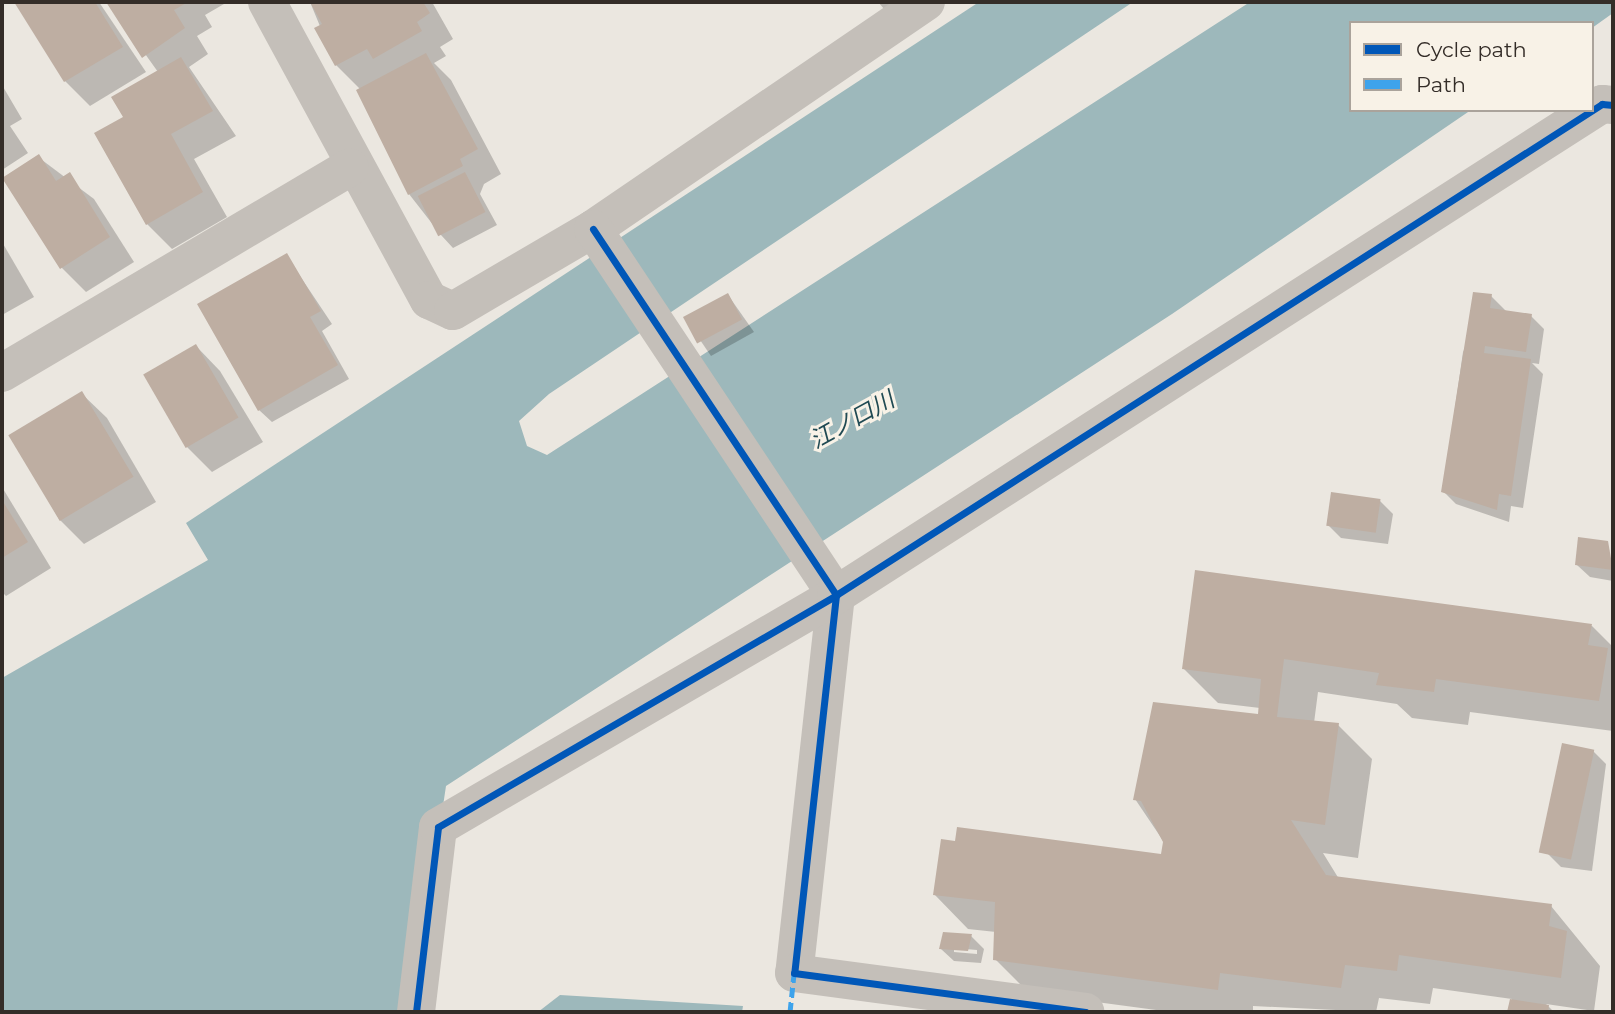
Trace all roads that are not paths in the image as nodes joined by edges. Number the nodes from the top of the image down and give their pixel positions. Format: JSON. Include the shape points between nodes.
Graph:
{"nodes":[{"id":1,"x":267,"y":2,"type":"edge"},
{"id":2,"x":926,"y":2,"type":"edge"},
{"id":3,"x":1610,"y":101,"type":"edge"},
{"id":4,"x":1594,"y":111,"type":"edge"},
{"id":5,"x":1593,"y":112,"type":"edge"},
{"id":6,"x":350,"y":167,"type":"junction"},
{"id":7,"x":593,"y":229,"type":"junction"},
{"id":8,"x":2,"y":373,"type":"edge"},
{"id":9,"x":836,"y":595,"type":"junction"},
{"id":10,"x":416,"y":1012,"type":"edge"},
{"id":11,"x":1085,"y":1012,"type":"edge"}],
"edges":[{"from":1,"to":6,"type":"street"},
{"from":2,"to":7,"type":"street"},
{"from":3,"to":4,"type":"street"},
{"from":5,"to":9,"type":"street"},
{"from":6,"to":7,"type":"street","via":[[429,300],[453,311]]},
{"from":6,"to":8,"type":"street"},
{"from":7,"to":9,"type":"street"},
{"from":9,"to":10,"type":"street","via":[[438,827]]},
{"from":9,"to":11,"type":"street","via":[[793,973]]}]}
